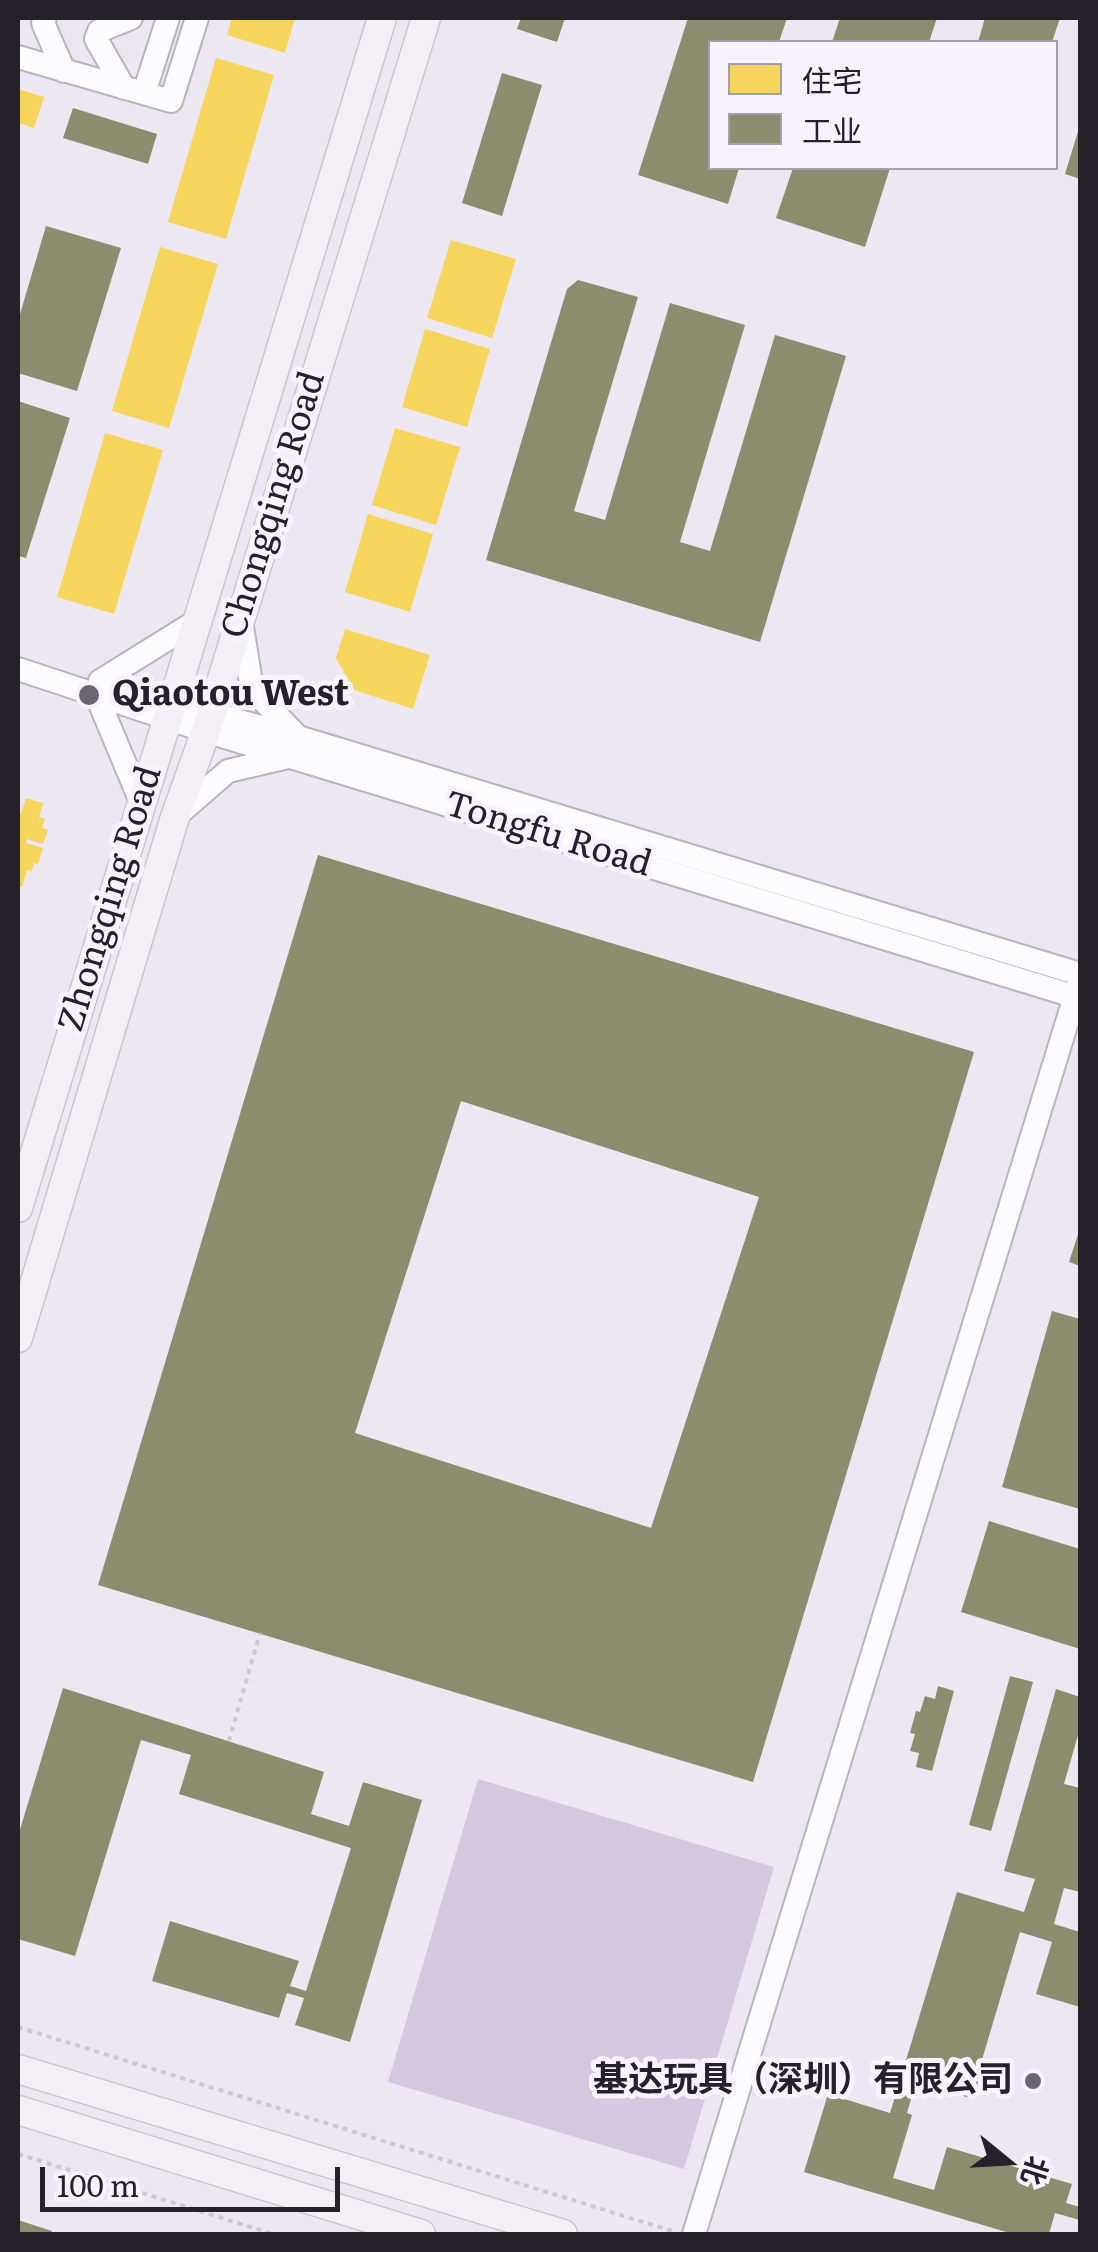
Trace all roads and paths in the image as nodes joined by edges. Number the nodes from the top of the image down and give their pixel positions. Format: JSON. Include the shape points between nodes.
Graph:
{"nodes":[{"id":1,"x":45,"y":18,"type":"edge"},
{"id":2,"x":131,"y":18,"type":"edge"},
{"id":3,"x":168,"y":18,"type":"edge"},
{"id":4,"x":183,"y":18,"type":"edge"},
{"id":5,"x":197,"y":18,"type":"edge"},
{"id":6,"x":382,"y":18,"type":"edge"},
{"id":7,"x":426,"y":18,"type":"edge"},
{"id":8,"x":18,"y":58,"type":"edge"},
{"id":9,"x":64,"y":71,"type":"junction"},
{"id":10,"x":142,"y":93,"type":"junction"},
{"id":11,"x":240,"y":613,"type":"junction"},
{"id":12,"x":196,"y":622,"type":"junction"},
{"id":13,"x":18,"y":656,"type":"edge"},
{"id":14,"x":18,"y":669,"type":"edge"},
{"id":15,"x":97,"y":686,"type":"junction"},
{"id":16,"x":168,"y":709,"type":"junction"},
{"id":17,"x":208,"y":722,"type":"junction"},
{"id":18,"x":294,"y":746,"type":"junction"},
{"id":19,"x":141,"y":802,"type":"junction"},
{"id":20,"x":175,"y":817,"type":"junction"},
{"id":21,"x":1079,"y":987,"type":"edge"},
{"id":22,"x":18,"y":1208,"type":"edge"},
{"id":23,"x":18,"y":1338,"type":"edge"},
{"id":24,"x":260,"y":1634,"type":"dead end"},
{"id":25,"x":229,"y":1741,"type":"dead end"},
{"id":26,"x":18,"y":2027,"type":"edge"},
{"id":27,"x":18,"y":2069,"type":"edge"},
{"id":28,"x":18,"y":2110,"type":"edge"},
{"id":29,"x":18,"y":2154,"type":"edge"},
{"id":30,"x":273,"y":2234,"type":"edge"},
{"id":31,"x":420,"y":2234,"type":"edge"},
{"id":32,"x":563,"y":2234,"type":"edge"},
{"id":33,"x":682,"y":2234,"type":"edge"},
{"id":34,"x":694,"y":2234,"type":"edge"}],
"edges":[{"from":1,"to":9,"type":"street"},
{"from":2,"to":10,"type":"street","via":[[99,31],[96,39]]},
{"from":3,"to":10,"type":"street"},
{"from":4,"to":10,"type":"street"},
{"from":5,"to":10,"type":"street","via":[[171,102]]},
{"from":6,"to":12,"type":"main road","name":"Zhongqing Road"},
{"from":7,"to":11,"type":"main road","name":"Chongqing Road"},
{"from":8,"to":9,"type":"street"},
{"from":9,"to":10,"type":"street"},
{"from":11,"to":17,"type":"main road","name":"Chongqing Road"},
{"from":11,"to":18,"type":"street","via":[[252,689]]},
{"from":12,"to":15,"type":"street"},
{"from":12,"to":16,"type":"main road","name":"Zhongqing Road"},
{"from":13,"to":15,"type":"street","name":"Tongfu Road"},
{"from":14,"to":15,"type":"street","name":"Tongfu Road"},
{"from":15,"to":16,"type":"street","name":"Tongfu Road"},
{"from":15,"to":19,"type":"street"},
{"from":16,"to":17,"type":"street","name":"Tongfu Road"},
{"from":16,"to":19,"type":"main road","name":"Zhongqing Road"},
{"from":17,"to":18,"type":"street","name":"Tongfu Road"},
{"from":17,"to":20,"type":"main road","name":"Chongqing Road"},
{"from":18,"to":20,"type":"street","via":[[228,770]]},
{"from":18,"to":21,"type":"street","name":"Tongfu Road"},
{"from":19,"to":22,"type":"main road","name":"Zhongqing Road"},
{"from":20,"to":23,"type":"main road","name":"Chongqing Road"},
{"from":21,"to":34,"type":"street"},
{"from":24,"to":25,"type":"path"},
{"from":26,"to":33,"type":"path"},
{"from":27,"to":32,"type":"main road"},
{"from":28,"to":31,"type":"main road"},
{"from":29,"to":30,"type":"path"}]}
